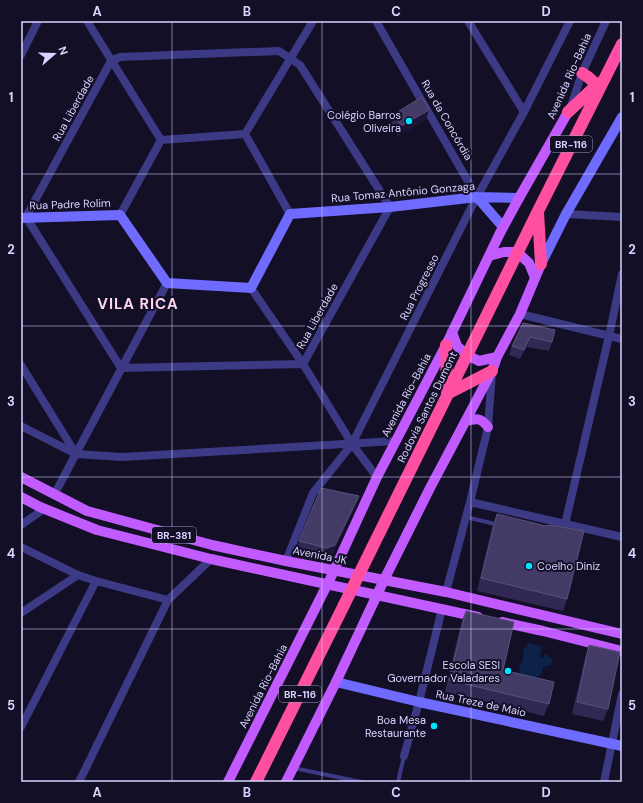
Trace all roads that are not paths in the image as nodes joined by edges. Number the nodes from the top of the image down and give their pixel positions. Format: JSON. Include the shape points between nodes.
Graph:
{"nodes":[{"id":1,"x":38,"y":21,"type":"edge"},
{"id":2,"x":87,"y":21,"type":"edge"},
{"id":3,"x":313,"y":21,"type":"edge"},
{"id":4,"x":376,"y":21,"type":"edge"},
{"id":5,"x":468,"y":21,"type":"edge"},
{"id":6,"x":606,"y":21,"type":"edge"},
{"id":7,"x":566,"y":23,"type":"edge"},
{"id":8,"x":622,"y":44,"type":"edge"},
{"id":9,"x":21,"y":55,"type":"edge"},
{"id":10,"x":290,"y":58,"type":"junction"},
{"id":11,"x":111,"y":61,"type":"junction"},
{"id":12,"x":582,"y":73,"type":"junction"},
{"id":13,"x":601,"y":81,"type":"junction"},
{"id":14,"x":524,"y":112,"type":"junction"},
{"id":15,"x":568,"y":112,"type":"junction"},
{"id":16,"x":622,"y":117,"type":"edge"},
{"id":17,"x":245,"y":134,"type":"junction"},
{"id":18,"x":161,"y":140,"type":"junction"},
{"id":19,"x":477,"y":197,"type":"junction"},
{"id":20,"x":519,"y":198,"type":"junction"},
{"id":21,"x":390,"y":207,"type":"junction"},
{"id":22,"x":538,"y":211,"type":"junction"},
{"id":23,"x":290,"y":214,"type":"junction"},
{"id":24,"x":566,"y":214,"type":"junction"},
{"id":25,"x":120,"y":215,"type":"junction"},
{"id":26,"x":23,"y":217,"type":"edge"},
{"id":27,"x":622,"y":217,"type":"edge"},
{"id":28,"x":504,"y":227,"type":"junction"},
{"id":29,"x":518,"y":252,"type":"junction"},
{"id":30,"x":489,"y":256,"type":"junction"},
{"id":31,"x":542,"y":264,"type":"junction"},
{"id":32,"x":622,"y":274,"type":"edge"},
{"id":33,"x":535,"y":278,"type":"junction"},
{"id":34,"x":167,"y":283,"type":"junction"},
{"id":35,"x":251,"y":288,"type":"junction"},
{"id":36,"x":520,"y":314,"type":"junction"},
{"id":37,"x":452,"y":332,"type":"junction"},
{"id":38,"x":609,"y":336,"type":"junction"},
{"id":39,"x":622,"y":339,"type":"edge"},
{"id":40,"x":446,"y":345,"type":"junction"},
{"id":41,"x":467,"y":355,"type":"junction"},
{"id":42,"x":497,"y":357,"type":"junction"},
{"id":43,"x":303,"y":364,"type":"junction"},
{"id":44,"x":21,"y":365,"type":"edge"},
{"id":45,"x":121,"y":368,"type":"junction"},
{"id":46,"x":492,"y":371,"type":"junction"},
{"id":47,"x":447,"y":394,"type":"junction"},
{"id":48,"x":466,"y":421,"type":"junction"},
{"id":49,"x":21,"y":426,"type":"edge"},
{"id":50,"x":488,"y":427,"type":"junction"},
{"id":51,"x":395,"y":441,"type":"junction"},
{"id":52,"x":352,"y":444,"type":"junction"},
{"id":53,"x":76,"y":454,"type":"junction"},
{"id":54,"x":21,"y":477,"type":"edge"},
{"id":55,"x":377,"y":477,"type":"junction"},
{"id":56,"x":54,"y":495,"type":"junction"},
{"id":57,"x":21,"y":497,"type":"edge"},
{"id":58,"x":470,"y":502,"type":"junction"},
{"id":59,"x":44,"y":509,"type":"junction"},
{"id":60,"x":466,"y":517,"type":"junction"},
{"id":61,"x":21,"y":524,"type":"edge"},
{"id":62,"x":565,"y":524,"type":"junction"},
{"id":63,"x":504,"y":526,"type":"edge"},
{"id":64,"x":622,"y":537,"type":"edge"},
{"id":65,"x":21,"y":548,"type":"edge"},
{"id":66,"x":211,"y":559,"type":"junction"},
{"id":67,"x":286,"y":561,"type":"junction"},
{"id":68,"x":334,"y":570,"type":"junction"},
{"id":69,"x":78,"y":575,"type":"junction"},
{"id":70,"x":384,"y":580,"type":"junction"},
{"id":71,"x":96,"y":581,"type":"junction"},
{"id":72,"x":328,"y":584,"type":"junction"},
{"id":73,"x":446,"y":592,"type":"junction"},
{"id":74,"x":377,"y":595,"type":"junction"},
{"id":75,"x":168,"y":600,"type":"junction"},
{"id":76,"x":442,"y":609,"type":"junction"},
{"id":77,"x":21,"y":613,"type":"edge"},
{"id":78,"x":622,"y":634,"type":"edge"},
{"id":79,"x":622,"y":651,"type":"edge"},
{"id":80,"x":336,"y":682,"type":"junction"},
{"id":81,"x":622,"y":694,"type":"edge"},
{"id":82,"x":419,"y":702,"type":"junction"},
{"id":83,"x":21,"y":727,"type":"edge"},
{"id":84,"x":612,"y":744,"type":"junction"},
{"id":85,"x":622,"y":746,"type":"edge"},
{"id":86,"x":404,"y":756,"type":"joint"},
{"id":87,"x":293,"y":768,"type":"junction"},
{"id":88,"x":79,"y":782,"type":"edge"},
{"id":89,"x":228,"y":782,"type":"edge"},
{"id":90,"x":256,"y":782,"type":"edge"},
{"id":91,"x":286,"y":782,"type":"edge"},
{"id":92,"x":360,"y":782,"type":"edge"},
{"id":93,"x":398,"y":782,"type":"edge"},
{"id":94,"x":604,"y":782,"type":"edge"}],
"edges":[{"from":1,"to":9,"type":"street"},
{"from":2,"to":11,"type":"street"},
{"from":3,"to":10,"type":"street"},
{"from":4,"to":19,"type":"street","name":"Rua da Concórdia"},
{"from":5,"to":14,"type":"street"},
{"from":6,"to":12,"type":"street","name":"Avenida Rio-Bahia"},
{"from":7,"to":14,"type":"street","name":"Rua Progresso"},
{"from":8,"to":13,"type":"highway","name":"Rodovia Santos Dumont","number":"BR-116"},
{"from":10,"to":11,"type":"street","via":[[279,51],[120,57]]},
{"from":10,"to":17,"type":"street"},
{"from":10,"to":21,"type":"street","via":[[300,65]]},
{"from":11,"to":18,"type":"street"},
{"from":11,"to":26,"type":"street","name":"Rua Liberdade"},
{"from":12,"to":13,"type":"highway"},
{"from":12,"to":15,"type":"street","name":"Avenida Rio-Bahia"},
{"from":13,"to":15,"type":"highway"},
{"from":13,"to":22,"type":"highway","name":"Rodovia Santos Dumont","number":"BR-116"},
{"from":14,"to":19,"type":"street","name":"Rua Progresso"},
{"from":15,"to":20,"type":"main road","name":"Avenida Rio-Bahia"},
{"from":16,"to":24,"type":"street"},
{"from":17,"to":18,"type":"street"},
{"from":17,"to":23,"type":"street"},
{"from":18,"to":25,"type":"street"},
{"from":19,"to":20,"type":"street","name":"Rua Tomaz Antônio Gonzaga"},
{"from":19,"to":21,"type":"street","name":"Rua Tomaz Antônio Gonzaga"},
{"from":19,"to":28,"type":"street","name":"Rua da Concórdia"},
{"from":19,"to":52,"type":"street","name":"Rua Progresso"},
{"from":20,"to":28,"type":"main road","name":"Avenida Rio-Bahia"},
{"from":21,"to":23,"type":"street","name":"Rua Tomaz Antônio Gonzaga"},
{"from":21,"to":43,"type":"street","name":"Rua Liberdade"},
{"from":22,"to":29,"type":"highway","name":"Rodovia Santos Dumont","number":"BR-116"},
{"from":22,"to":31,"type":"highway"},
{"from":23,"to":35,"type":"street"},
{"from":24,"to":27,"type":"street"},
{"from":24,"to":31,"type":"street"},
{"from":25,"to":26,"type":"street","name":"Rua Padre Rolim"},
{"from":25,"to":34,"type":"street"},
{"from":26,"to":45,"type":"street"},
{"from":28,"to":30,"type":"main road","name":"Avenida Rio-Bahia"},
{"from":29,"to":30,"type":"main road"},
{"from":29,"to":33,"type":"main road","via":[[529,263]]},
{"from":29,"to":41,"type":"highway","name":"Rodovia Santos Dumont","number":"BR-116"},
{"from":30,"to":37,"type":"main road","name":"Avenida Rio-Bahia"},
{"from":31,"to":33,"type":"main road"},
{"from":32,"to":38,"type":"street"},
{"from":33,"to":36,"type":"main road"},
{"from":34,"to":35,"type":"street"},
{"from":34,"to":45,"type":"street"},
{"from":35,"to":43,"type":"street"},
{"from":36,"to":38,"type":"street"},
{"from":36,"to":42,"type":"main road"},
{"from":37,"to":40,"type":"main road","name":"Avenida Rio-Bahia"},
{"from":37,"to":41,"type":"main road","via":[[458,346]]},
{"from":38,"to":39,"type":"street"},
{"from":38,"to":62,"type":"street"},
{"from":40,"to":47,"type":"highway"},
{"from":40,"to":51,"type":"main road","name":"Avenida Rio-Bahia"},
{"from":41,"to":42,"type":"main road","via":[[479,361]]},
{"from":41,"to":47,"type":"highway","name":"Rodovia Santos Dumont","number":"BR-116"},
{"from":42,"to":46,"type":"main road"},
{"from":43,"to":45,"type":"street","name":"Rua Liberdade"},
{"from":43,"to":52,"type":"street"},
{"from":44,"to":53,"type":"street"},
{"from":45,"to":53,"type":"street"},
{"from":46,"to":47,"type":"highway"},
{"from":46,"to":48,"type":"main road"},
{"from":46,"to":50,"type":"street"},
{"from":47,"to":90,"type":"highway","name":"Rodovia Santos Dumont","number":"BR-116","bridge":true},
{"from":48,"to":50,"type":"main road","via":[[478,419]]},
{"from":48,"to":70,"type":"main road"},
{"from":49,"to":53,"type":"street"},
{"from":50,"to":58,"type":"street"},
{"from":51,"to":52,"type":"street"},
{"from":51,"to":55,"type":"main road","name":"Avenida Rio-Bahia"},
{"from":52,"to":53,"type":"street","via":[[122,457]]},
{"from":52,"to":55,"type":"street"},
{"from":52,"to":67,"type":"street","name":"Rua Progresso","via":[[313,492]]},
{"from":53,"to":56,"type":"street"},
{"from":54,"to":56,"type":"main road","name":"Avenida JK","number":"BR-381"},
{"from":55,"to":68,"type":"main road","name":"Avenida Rio-Bahia"},
{"from":56,"to":67,"type":"main road","name":"Avenida JK","number":"BR-381","via":[[95,513],[212,545]]},
{"from":57,"to":59,"type":"main road","number":"BR-381"},
{"from":58,"to":60,"type":"street"},
{"from":58,"to":62,"type":"street"},
{"from":59,"to":61,"type":"street"},
{"from":59,"to":66,"type":"main road","number":"BR-381","via":[[97,530]]},
{"from":60,"to":63,"type":"lane"},
{"from":60,"to":73,"type":"street"},
{"from":62,"to":64,"type":"street"},
{"from":65,"to":69,"type":"street"},
{"from":66,"to":72,"type":"main road","number":"BR-381"},
{"from":66,"to":75,"type":"street"},
{"from":67,"to":68,"type":"main road","name":"Avenida JK","number":"BR-381"},
{"from":68,"to":70,"type":"main road","name":"Avenida JK","number":"BR-381"},
{"from":68,"to":72,"type":"main road","name":"Avenida Rio-Bahia"},
{"from":69,"to":71,"type":"street"},
{"from":69,"to":77,"type":"street"},
{"from":70,"to":73,"type":"main road","name":"Avenida JK"},
{"from":70,"to":74,"type":"main road"},
{"from":71,"to":75,"type":"street"},
{"from":71,"to":83,"type":"street"},
{"from":72,"to":74,"type":"main road","number":"BR-381"},
{"from":72,"to":89,"type":"main road","name":"Avenida Rio-Bahia"},
{"from":73,"to":78,"type":"main road","name":"Avenida JK"},
{"from":74,"to":76,"type":"main road"},
{"from":74,"to":80,"type":"main road"},
{"from":75,"to":88,"type":"street"},
{"from":76,"to":79,"type":"main road"},
{"from":76,"to":82,"type":"street"},
{"from":80,"to":82,"type":"street","name":"Rua Treze de Maio"},
{"from":80,"to":87,"type":"main road"},
{"from":81,"to":84,"type":"street"},
{"from":82,"to":84,"type":"street","name":"Rua Treze de Maio"},
{"from":82,"to":86,"type":"street"},
{"from":84,"to":85,"type":"street","name":"Rua Treze de Maio"},
{"from":84,"to":94,"type":"street"},
{"from":86,"to":93,"type":"lane"},
{"from":87,"to":91,"type":"main road"},
{"from":87,"to":92,"type":"lane"}]}
